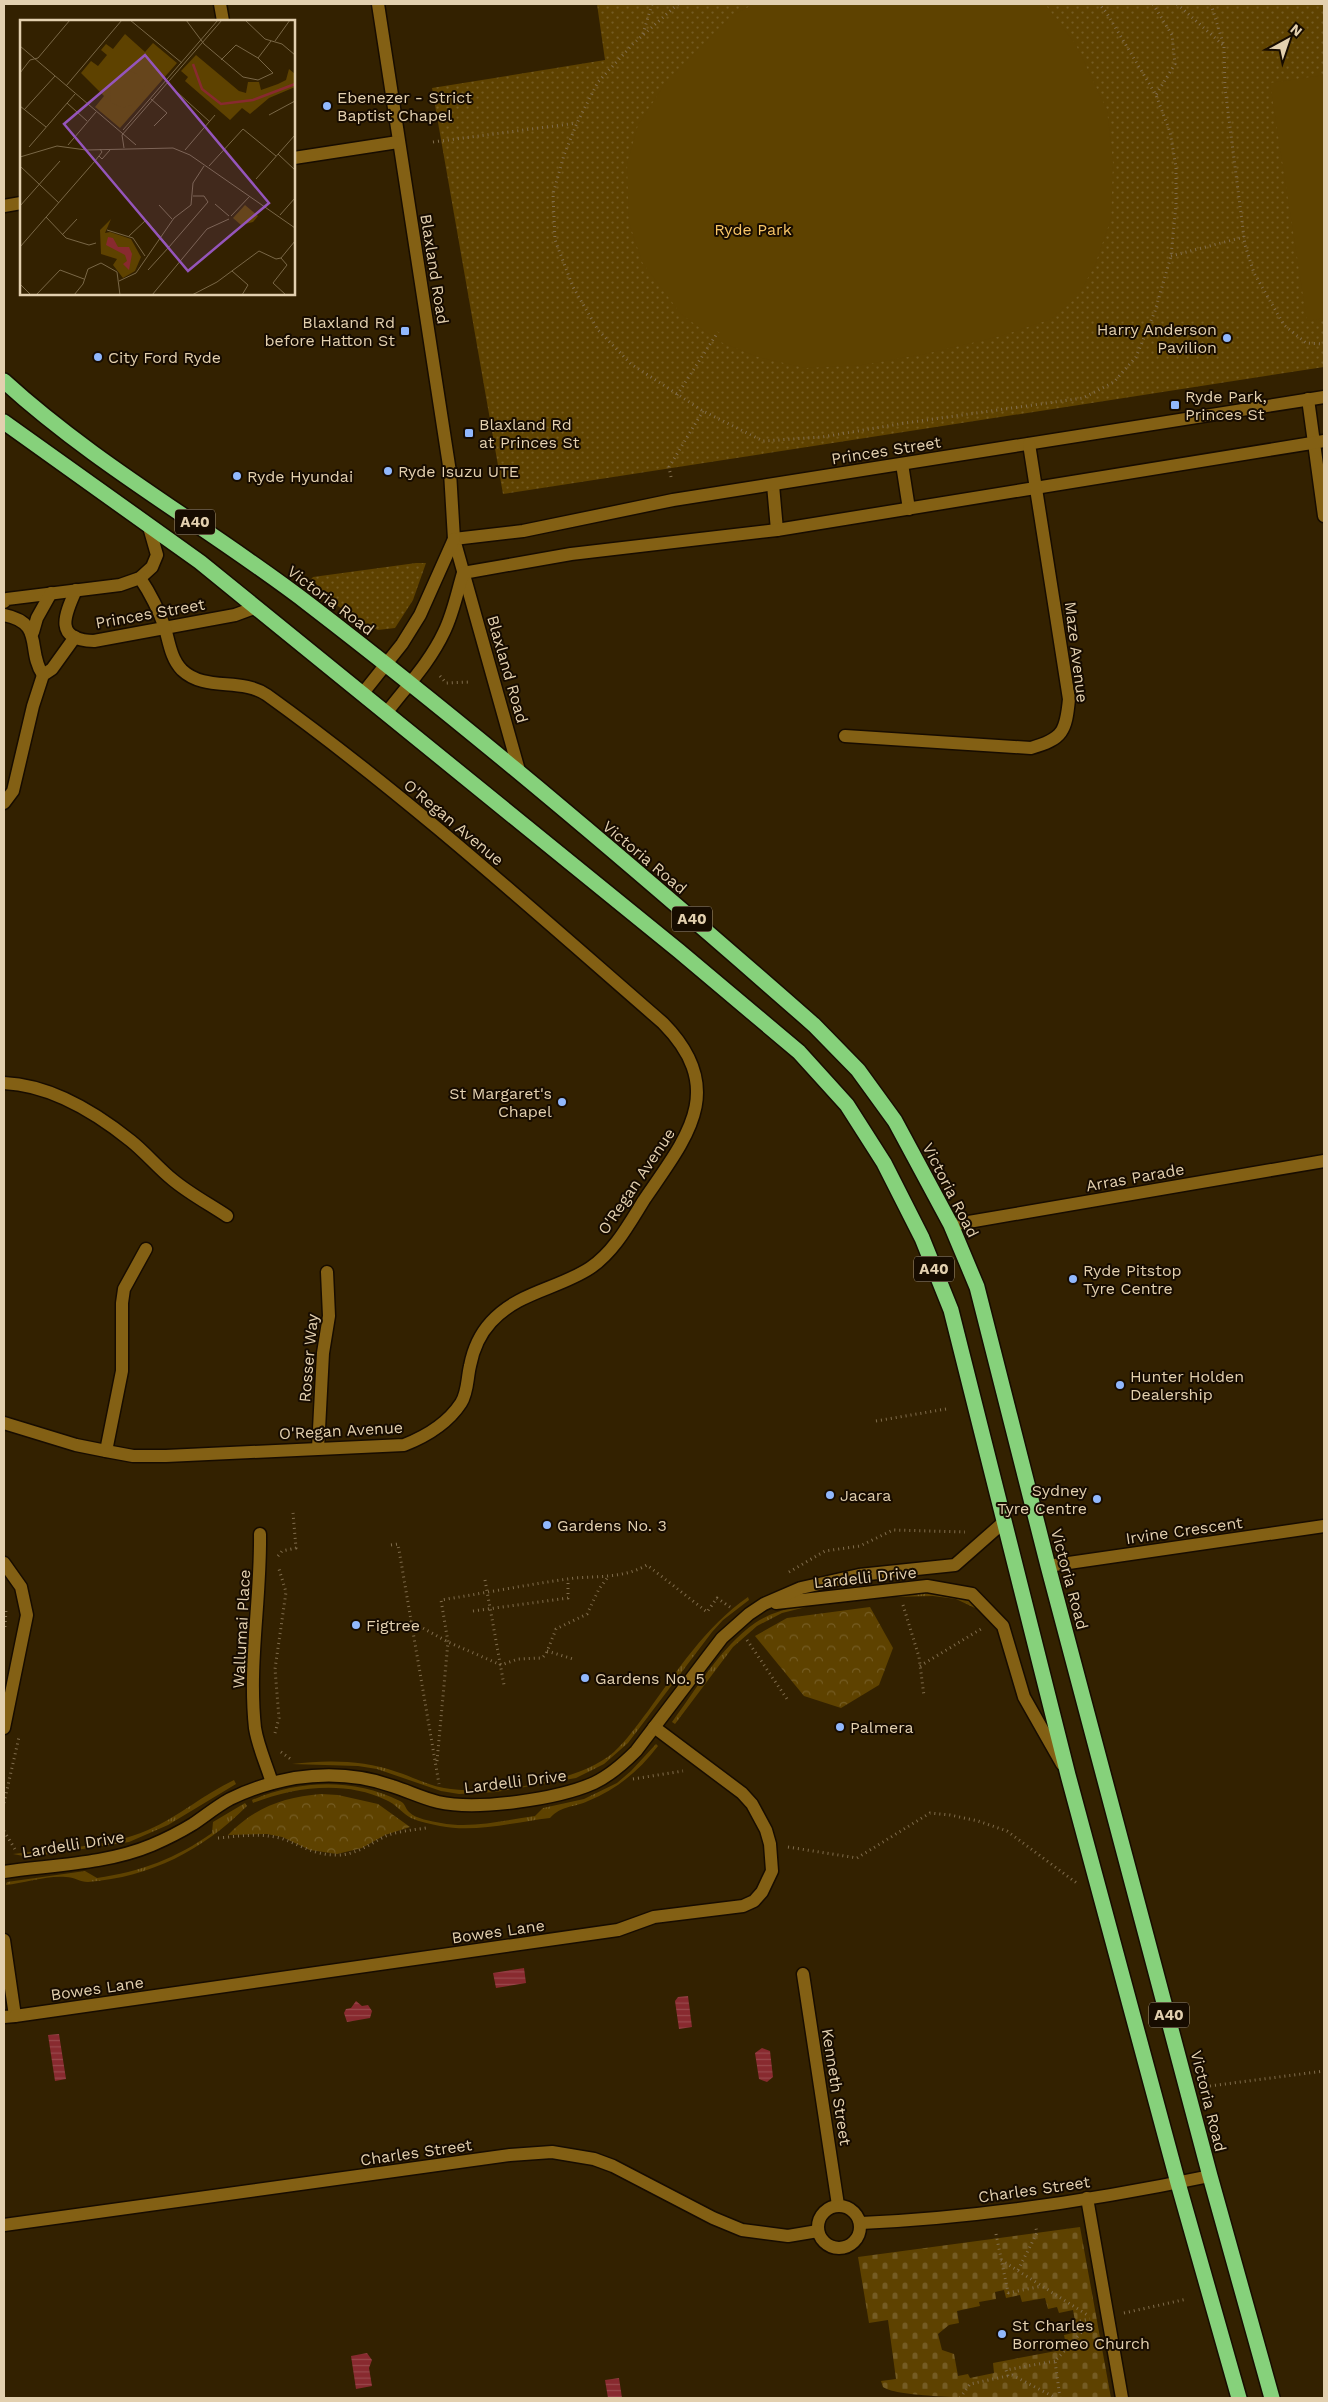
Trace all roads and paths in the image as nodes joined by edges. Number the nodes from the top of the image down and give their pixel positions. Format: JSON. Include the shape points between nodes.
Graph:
{"nodes":[{"id":1,"x":220,"y":4,"type":"edge"},
{"id":2,"x":378,"y":4,"type":"edge"},
{"id":3,"x":652,"y":4,"type":"edge"},
{"id":4,"x":678,"y":4,"type":"edge"},
{"id":5,"x":1099,"y":4,"type":"edge"},
{"id":6,"x":1153,"y":4,"type":"edge"},
{"id":7,"x":1177,"y":4,"type":"edge"},
{"id":8,"x":1211,"y":4,"type":"edge"},
{"id":9,"x":223,"y":20,"type":"edge"},
{"id":10,"x":643,"y":35,"type":"junction"},
{"id":11,"x":1224,"y":46,"type":"junction"},
{"id":12,"x":1156,"y":95,"type":"junction"},
{"id":13,"x":577,"y":123,"type":"junction"},
{"id":14,"x":398,"y":142,"type":"junction"},
{"id":15,"x":434,"y":142,"type":"dead end"},
{"id":16,"x":295,"y":158,"type":"edge"},
{"id":17,"x":20,"y":203,"type":"edge"},
{"id":18,"x":4,"y":206,"type":"edge"},
{"id":19,"x":1244,"y":237,"type":"junction"},
{"id":20,"x":1171,"y":256,"type":"junction"},
{"id":21,"x":718,"y":332,"type":"dead end"},
{"id":22,"x":1324,"y":344,"type":"edge"},
{"id":23,"x":4,"y":381,"type":"edge"},
{"id":24,"x":677,"y":394,"type":"junction"},
{"id":25,"x":1324,"y":396,"type":"edge"},
{"id":26,"x":1308,"y":399,"type":"junction"},
{"id":27,"x":703,"y":411,"type":"junction"},
{"id":28,"x":4,"y":422,"type":"edge"},
{"id":29,"x":1319,"y":442,"type":"edge"},
{"id":30,"x":1029,"y":444,"type":"junction"},
{"id":31,"x":902,"y":464,"type":"junction"},
{"id":32,"x":671,"y":477,"type":"dead end"},
{"id":33,"x":773,"y":485,"type":"junction"},
{"id":34,"x":1037,"y":489,"type":"junction"},
{"id":35,"x":909,"y":509,"type":"junction"},
{"id":36,"x":1324,"y":516,"type":"edge"},
{"id":37,"x":149,"y":527,"type":"junction"},
{"id":38,"x":777,"y":530,"type":"junction"},
{"id":39,"x":454,"y":539,"type":"junction"},
{"id":40,"x":463,"y":573,"type":"junction"},
{"id":41,"x":140,"y":578,"type":"junction"},
{"id":42,"x":76,"y":590,"type":"junction"},
{"id":43,"x":52,"y":594,"type":"junction"},
{"id":44,"x":4,"y":602,"type":"edge"},
{"id":45,"x":254,"y":608,"type":"junction"},
{"id":46,"x":4,"y":615,"type":"edge"},
{"id":47,"x":165,"y":628,"type":"junction"},
{"id":48,"x":33,"y":632,"type":"junction"},
{"id":49,"x":74,"y":637,"type":"junction"},
{"id":50,"x":386,"y":665,"type":"junction"},
{"id":51,"x":43,"y":676,"type":"junction"},
{"id":52,"x":440,"y":676,"type":"dead end"},
{"id":53,"x":470,"y":682,"type":"dead end"},
{"id":54,"x":409,"y":684,"type":"junction"},
{"id":55,"x":363,"y":693,"type":"junction"},
{"id":56,"x":387,"y":712,"type":"junction"},
{"id":57,"x":845,"y":736,"type":"dead end"},
{"id":58,"x":520,"y":774,"type":"junction"},
{"id":59,"x":4,"y":803,"type":"edge"},
{"id":60,"x":4,"y":1083,"type":"edge"},
{"id":61,"x":1324,"y":1161,"type":"edge"},
{"id":62,"x":228,"y":1216,"type":"dead end"},
{"id":63,"x":951,"y":1225,"type":"junction"},
{"id":64,"x":146,"y":1249,"type":"dead end"},
{"id":65,"x":327,"y":1272,"type":"dead end"},
{"id":66,"x":946,"y":1409,"type":"dead end"},
{"id":67,"x":876,"y":1421,"type":"dead end"},
{"id":68,"x":4,"y":1423,"type":"edge"},
{"id":69,"x":318,"y":1448,"type":"junction"},
{"id":70,"x":106,"y":1451,"type":"junction"},
{"id":71,"x":293,"y":1514,"type":"dead end"},
{"id":72,"x":1005,"y":1521,"type":"junction"},
{"id":73,"x":1324,"y":1526,"type":"edge"},
{"id":74,"x":971,"y":1532,"type":"dead end"},
{"id":75,"x":260,"y":1534,"type":"dead end"},
{"id":76,"x":391,"y":1545,"type":"dead end"},
{"id":77,"x":4,"y":1564,"type":"edge"},
{"id":78,"x":1048,"y":1566,"type":"junction"},
{"id":79,"x":608,"y":1577,"type":"junction"},
{"id":80,"x":784,"y":1577,"type":"dead end"},
{"id":81,"x":485,"y":1580,"type":"dead end"},
{"id":82,"x":568,"y":1580,"type":"junction"},
{"id":83,"x":488,"y":1593,"type":"junction"},
{"id":84,"x":902,"y":1602,"type":"dead end"},
{"id":85,"x":6,"y":1603,"type":"dead end"},
{"id":86,"x":764,"y":1604,"type":"junction"},
{"id":87,"x":491,"y":1608,"type":"junction"},
{"id":88,"x":473,"y":1611,"type":"dead end"},
{"id":89,"x":724,"y":1611,"type":"dead end"},
{"id":90,"x":410,"y":1621,"type":"junction"},
{"id":91,"x":984,"y":1628,"type":"dead end"},
{"id":92,"x":4,"y":1636,"type":"edge"},
{"id":93,"x":746,"y":1639,"type":"dead end"},
{"id":94,"x":448,"y":1642,"type":"junction"},
{"id":95,"x":547,"y":1651,"type":"junction"},
{"id":96,"x":574,"y":1659,"type":"dead end"},
{"id":97,"x":501,"y":1665,"type":"junction"},
{"id":98,"x":920,"y":1666,"type":"junction"},
{"id":99,"x":504,"y":1685,"type":"dead end"},
{"id":100,"x":924,"y":1696,"type":"dead end"},
{"id":101,"x":788,"y":1702,"type":"dead end"},
{"id":102,"x":654,"y":1727,"type":"junction"},
{"id":103,"x":4,"y":1728,"type":"edge"},
{"id":104,"x":275,"y":1741,"type":"dead end"},
{"id":105,"x":277,"y":1745,"type":"dead end"},
{"id":106,"x":301,"y":1760,"type":"dead end"},
{"id":107,"x":437,"y":1761,"type":"junction"},
{"id":108,"x":690,"y":1769,"type":"dead end"},
{"id":109,"x":1068,"y":1774,"type":"junction"},
{"id":110,"x":633,"y":1779,"type":"dead end"},
{"id":111,"x":432,"y":1782,"type":"dead end"},
{"id":112,"x":272,"y":1783,"type":"junction"},
{"id":113,"x":426,"y":1828,"type":"dead end"},
{"id":114,"x":4,"y":1830,"type":"edge"},
{"id":115,"x":218,"y":1838,"type":"dead end"},
{"id":116,"x":770,"y":1844,"type":"junction"},
{"id":117,"x":24,"y":1850,"type":"dead end"},
{"id":118,"x":4,"y":1872,"type":"edge"},
{"id":119,"x":1078,"y":1884,"type":"dead end"},
{"id":120,"x":4,"y":1940,"type":"edge"},
{"id":121,"x":803,"y":1974,"type":"dead end"},
{"id":122,"x":9,"y":2017,"type":"edge"},
{"id":123,"x":1324,"y":2071,"type":"edge"},
{"id":124,"x":1210,"y":2086,"type":"dead end"},
{"id":125,"x":1210,"y":2176,"type":"junction"},
{"id":126,"x":1178,"y":2182,"type":"junction"},
{"id":127,"x":1087,"y":2198,"type":"junction"},
{"id":128,"x":838,"y":2205,"type":"junction"},
{"id":129,"x":861,"y":2223,"type":"junction"},
{"id":130,"x":4,"y":2225,"type":"edge"},
{"id":131,"x":1036,"y":2228,"type":"dead end"},
{"id":132,"x":818,"y":2231,"type":"junction"},
{"id":133,"x":996,"y":2234,"type":"dead end"},
{"id":134,"x":1001,"y":2260,"type":"junction"},
{"id":135,"x":1018,"y":2270,"type":"junction"},
{"id":136,"x":1043,"y":2286,"type":"junction"},
{"id":137,"x":1186,"y":2299,"type":"dead end"},
{"id":138,"x":1107,"y":2316,"type":"junction"},
{"id":139,"x":1055,"y":2361,"type":"junction"},
{"id":140,"x":1008,"y":2376,"type":"junction"},
{"id":141,"x":960,"y":2398,"type":"edge"},
{"id":142,"x":1056,"y":2398,"type":"edge"},
{"id":143,"x":1060,"y":2398,"type":"edge"},
{"id":144,"x":1122,"y":2398,"type":"edge"},
{"id":145,"x":1239,"y":2398,"type":"edge"},
{"id":146,"x":1272,"y":2398,"type":"edge"}],
"edges":[{"from":1,"to":9,"type":"street"},
{"from":2,"to":14,"type":"street","name":"Blaxland Road"},
{"from":3,"to":10,"type":"path"},
{"from":4,"to":10,"type":"path"},
{"from":5,"to":12,"type":"path"},
{"from":6,"to":12,"type":"path","via":[[1172,34],[1175,64]]},
{"from":7,"to":11,"type":"path"},
{"from":8,"to":11,"type":"path"},
{"from":10,"to":13,"type":"path","via":[[598,82]]},
{"from":11,"to":19,"type":"path","via":[[1225,88]]},
{"from":12,"to":20,"type":"path","via":[[1170,132],[1176,168]]},
{"from":13,"to":15,"type":"path"},
{"from":13,"to":24,"type":"path","via":[[553,194],[555,240],[573,287],[598,330],[631,364]]},
{"from":14,"to":16,"type":"street"},
{"from":14,"to":39,"type":"street","name":"Blaxland Road","via":[[450,472]]},
{"from":17,"to":18,"type":"street"},
{"from":19,"to":20,"type":"path"},
{"from":19,"to":22,"type":"path","via":[[1254,273],[1284,325],[1306,343]]},
{"from":20,"to":27,"type":"path","via":[[1155,311],[1136,357],[1114,382],[1082,398],[822,437],[762,441]]},
{"from":21,"to":24,"type":"path"},
{"from":23,"to":50,"type":"highway","name":"Victoria Road","number":"A40","via":[[44,418],[300,597]]},
{"from":24,"to":27,"type":"path"},
{"from":25,"to":26,"type":"street","name":"Princes Street"},
{"from":26,"to":29,"type":"street"},
{"from":26,"to":30,"type":"street","name":"Princes Street"},
{"from":27,"to":32,"type":"path","via":[[669,467]]},
{"from":28,"to":37,"type":"highway","number":"A40"},
{"from":29,"to":34,"type":"street"},
{"from":29,"to":36,"type":"street"},
{"from":30,"to":31,"type":"street","name":"Princes Street"},
{"from":30,"to":34,"type":"street","name":"Maze Avenue"},
{"from":31,"to":33,"type":"street","name":"Princes Street"},
{"from":31,"to":35,"type":"street"},
{"from":33,"to":38,"type":"street"},
{"from":33,"to":39,"type":"street","name":"Princes Street","via":[[674,500],[523,531]]},
{"from":34,"to":35,"type":"street"},
{"from":34,"to":57,"type":"street","name":"Maze Avenue","via":[[1069,699],[1066,725],[1052,742],[1031,748]]},
{"from":35,"to":38,"type":"street"},
{"from":37,"to":41,"type":"street","via":[[157,555],[152,567]]},
{"from":37,"to":45,"type":"highway","number":"A40","via":[[200,562]]},
{"from":38,"to":40,"type":"street","via":[[571,554]]},
{"from":39,"to":40,"type":"street","name":"Blaxland Road"},
{"from":39,"to":50,"type":"street","name":"Blaxland Road","via":[[420,615]]},
{"from":40,"to":54,"type":"street","name":"Blaxland Road","via":[[444,633]]},
{"from":40,"to":58,"type":"street","name":"Blaxland Road"},
{"from":41,"to":42,"type":"street","name":"Princes Street","via":[[120,585]]},
{"from":41,"to":47,"type":"street","name":"O'Regan Avenue"},
{"from":42,"to":43,"type":"street","name":"Princes Street"},
{"from":42,"to":49,"type":"street","name":"Princes Street","via":[[64,617],[65,628]]},
{"from":43,"to":44,"type":"street","name":"Princes Street"},
{"from":43,"to":48,"type":"street","via":[[37,618]]},
{"from":45,"to":47,"type":"street","name":"Princes Street","via":[[235,615]]},
{"from":45,"to":55,"type":"highway","number":"A40"},
{"from":46,"to":48,"type":"street","via":[[18,618]]},
{"from":47,"to":49,"type":"street","name":"Princes Street","via":[[94,641]]},
{"from":47,"to":69,"type":"street","name":"O'Regan Avenue","via":[[172,655],[181,669],[194,679],[212,684],[234,683],[264,693],[462,849],[663,1023],[684,1047],[695,1077],[696,1108],[686,1138],[614,1245],[590,1268],[527,1296],[500,1312],[474,1351],[462,1402],[437,1428],[426,1437],[404,1445]]},
{"from":48,"to":51,"type":"street","via":[[37,667]]},
{"from":49,"to":51,"type":"street","via":[[52,669]]},
{"from":50,"to":54,"type":"highway","name":"Victoria Road","number":"A40"},
{"from":50,"to":55,"type":"street","name":"Blaxland Road"},
{"from":51,"to":59,"type":"street","via":[[14,791]]},
{"from":52,"to":53,"type":"path","via":[[446,683]]},
{"from":54,"to":56,"type":"street","name":"Blaxland Road"},
{"from":54,"to":58,"type":"highway","name":"Victoria Road","number":"A40"},
{"from":55,"to":56,"type":"highway","number":"A40"},
{"from":56,"to":72,"type":"highway","number":"A40","via":[[800,1052],[847,1104],[884,1163],[922,1238],[951,1310]]},
{"from":58,"to":63,"type":"highway","name":"Victoria Road","number":"A40","via":[[741,961],[814,1025],[858,1070],[895,1121]]},
{"from":60,"to":62,"type":"street","via":[[42,1090],[68,1100],[131,1141],[188,1192]]},
{"from":61,"to":63,"type":"street","name":"Arras Parade"},
{"from":63,"to":78,"type":"highway","name":"Victoria Road","number":"A40","via":[[977,1287]]},
{"from":64,"to":70,"type":"street","via":[[124,1289],[122,1371]]},
{"from":65,"to":69,"type":"street","name":"Rosser Way","via":[[329,1316],[323,1352]]},
{"from":66,"to":67,"type":"path"},
{"from":68,"to":70,"type":"street","name":"O'Regan Avenue"},
{"from":69,"to":70,"type":"street","name":"O'Regan Avenue","via":[[166,1456],[132,1456]]},
{"from":71,"to":104,"type":"path","via":[[296,1548],[282,1551],[277,1558],[286,1592],[275,1670],[279,1718]]},
{"from":72,"to":86,"type":"street","name":"Lardelli Drive","via":[[955,1565],[858,1575],[801,1588]]},
{"from":72,"to":109,"type":"highway","number":"A40"},
{"from":73,"to":78,"type":"street","name":"Irvine Crescent"},
{"from":74,"to":80,"type":"path","via":[[894,1530],[860,1546],[825,1551]]},
{"from":75,"to":112,"type":"street","name":"Wallumai Place","via":[[261,1565],[252,1670],[256,1731]]},
{"from":76,"to":90,"type":"path","via":[[398,1544]]},
{"from":77,"to":103,"type":"street","via":[[21,1587],[27,1615]]},
{"from":78,"to":125,"type":"highway","name":"Victoria Road","number":"A40"},
{"from":79,"to":82,"type":"path"},
{"from":79,"to":89,"type":"path","via":[[647,1565],[707,1612],[717,1598],[731,1606]]},
{"from":79,"to":95,"type":"path","via":[[587,1614],[556,1629]]},
{"from":81,"to":83,"type":"path"},
{"from":82,"to":83,"type":"path"},
{"from":82,"to":87,"type":"path","via":[[568,1598]]},
{"from":83,"to":87,"type":"path"},
{"from":83,"to":94,"type":"path","via":[[441,1600]]},
{"from":84,"to":98,"type":"path"},
{"from":85,"to":92,"type":"path"},
{"from":86,"to":102,"type":"street","name":"Lardelli Drive","via":[[722,1638]]},
{"from":86,"to":109,"type":"street","name":"Lardelli Drive","via":[[928,1586],[972,1594],[1003,1626],[1024,1697]]},
{"from":87,"to":88,"type":"path"},
{"from":87,"to":97,"type":"path"},
{"from":90,"to":94,"type":"path"},
{"from":90,"to":107,"type":"path"},
{"from":91,"to":98,"type":"path"},
{"from":93,"to":101,"type":"path"},
{"from":94,"to":97,"type":"path"},
{"from":94,"to":107,"type":"path"},
{"from":95,"to":96,"type":"path"},
{"from":95,"to":97,"type":"path","via":[[542,1658],[518,1659]]},
{"from":97,"to":99,"type":"path"},
{"from":98,"to":100,"type":"path"},
{"from":102,"to":112,"type":"street","name":"Lardelli Drive","via":[[636,1751],[610,1773],[564,1794],[458,1805],[356,1777],[319,1776]]},
{"from":102,"to":116,"type":"street","name":"Bowes Lane","via":[[742,1793],[760,1817]]},
{"from":105,"to":106,"type":"path","via":[[285,1756]]},
{"from":107,"to":111,"type":"path","via":[[441,1785]]},
{"from":108,"to":110,"type":"path"},
{"from":109,"to":126,"type":"highway","number":"A40"},
{"from":112,"to":118,"type":"street","name":"Lardelli Drive","via":[[230,1799],[172,1836],[128,1853]]},
{"from":113,"to":115,"type":"path","via":[[386,1836],[363,1850],[337,1856],[309,1851],[267,1836]]},
{"from":114,"to":117,"type":"path","via":[[15,1851]]},
{"from":116,"to":119,"type":"path","via":[[857,1858],[930,1813],[950,1815],[1007,1831]]},
{"from":116,"to":122,"type":"street","name":"Bowes Lane","via":[[772,1871],[769,1882],[754,1900],[738,1907],[654,1918],[618,1930]]},
{"from":120,"to":122,"type":"street","name":"Bowes Lane"},
{"from":121,"to":128,"type":"street","name":"Kenneth Street"},
{"from":123,"to":124,"type":"path"},
{"from":125,"to":126,"type":"street","name":"Charles Street"},
{"from":125,"to":146,"type":"highway","name":"Victoria Road","number":"A40"},
{"from":126,"to":127,"type":"street","name":"Charles Street"},
{"from":126,"to":145,"type":"highway","number":"A40"},
{"from":127,"to":129,"type":"street","name":"Charles Street","via":[[931,2220]]},
{"from":127,"to":138,"type":"street"},
{"from":128,"to":129,"type":"street","via":[[855,2212]]},
{"from":128,"to":132,"type":"street","via":[[824,2211]]},
{"from":129,"to":132,"type":"street","via":[[854,2243],[841,2248],[829,2246]]},
{"from":130,"to":132,"type":"street","name":"Charles Street","via":[[531,2152],[552,2152],[581,2156],[613,2166],[742,2230],[788,2236]]},
{"from":131,"to":135,"type":"path","via":[[1037,2233]]},
{"from":133,"to":134,"type":"path"},
{"from":134,"to":135,"type":"path"},
{"from":134,"to":136,"type":"path","via":[[1008,2295]]},
{"from":135,"to":136,"type":"path"},
{"from":136,"to":139,"type":"path","via":[[1094,2319]]},
{"from":137,"to":138,"type":"path"},
{"from":138,"to":144,"type":"street"},
{"from":139,"to":140,"type":"path","via":[[1006,2370]]},
{"from":139,"to":143,"type":"path"},
{"from":140,"to":141,"type":"path","via":[[970,2384]]},
{"from":140,"to":142,"type":"path","via":[[1012,2375]]}]}
